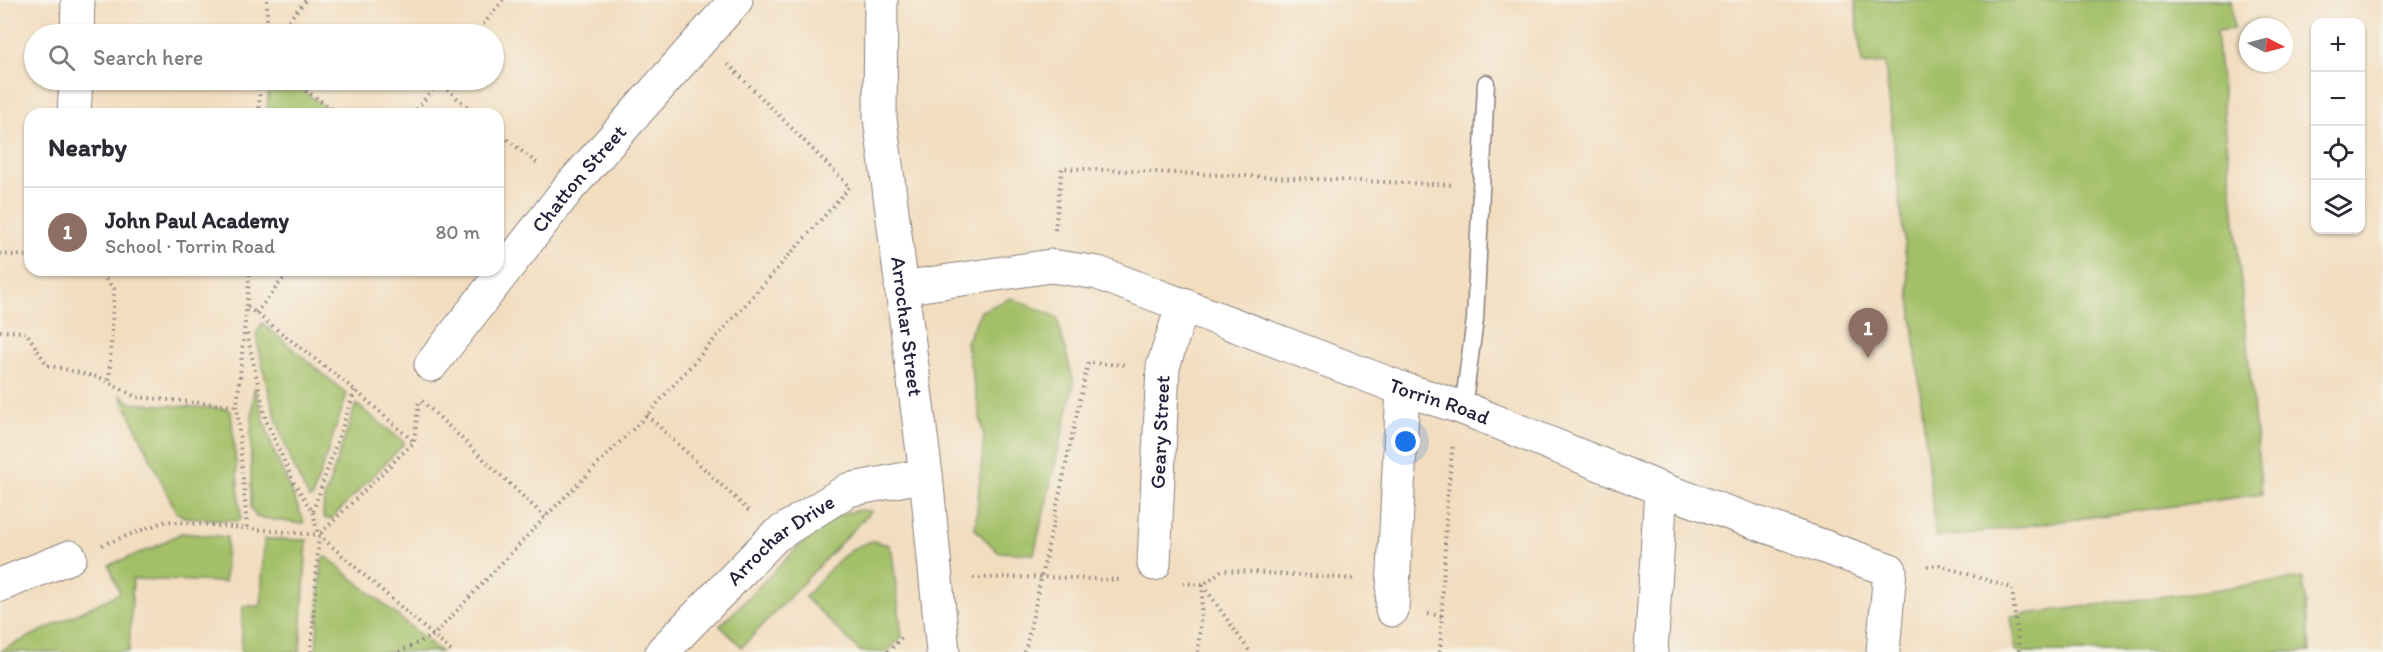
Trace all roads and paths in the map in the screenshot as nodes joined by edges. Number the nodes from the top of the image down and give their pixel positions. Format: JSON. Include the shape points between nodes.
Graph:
{"nodes":[{"id":1,"x":78,"y":0,"type":"edge"},
{"id":2,"x":267,"y":0,"type":"edge"},
{"id":3,"x":306,"y":0,"type":"edge"},
{"id":4,"x":503,"y":0,"type":"edge"},
{"id":5,"x":736,"y":0,"type":"edge"},
{"id":6,"x":881,"y":0,"type":"edge"},
{"id":7,"x":77,"y":24,"type":"edge"},
{"id":8,"x":267,"y":24,"type":"edge"},
{"id":9,"x":286,"y":24,"type":"edge"},
{"id":10,"x":484,"y":24,"type":"edge"},
{"id":11,"x":702,"y":38,"type":"junction"},
{"id":12,"x":1486,"y":83,"type":"dead end"},
{"id":13,"x":76,"y":90,"type":"edge"},
{"id":14,"x":259,"y":90,"type":"edge"},
{"id":15,"x":305,"y":90,"type":"edge"},
{"id":16,"x":432,"y":90,"type":"edge"},
{"id":17,"x":449,"y":90,"type":"edge"},
{"id":18,"x":75,"y":108,"type":"edge"},
{"id":19,"x":258,"y":108,"type":"edge"},
{"id":20,"x":331,"y":108,"type":"edge"},
{"id":21,"x":418,"y":108,"type":"edge"},
{"id":22,"x":470,"y":108,"type":"edge"},
{"id":23,"x":504,"y":137,"type":"edge"},
{"id":24,"x":885,"y":162,"type":"junction"},
{"id":25,"x":1482,"y":186,"type":"junction"},
{"id":26,"x":850,"y":187,"type":"junction"},
{"id":27,"x":568,"y":189,"type":"junction"},
{"id":28,"x":0,"y":254,"type":"edge"},
{"id":29,"x":24,"y":256,"type":"edge"},
{"id":30,"x":1052,"y":266,"type":"junction"},
{"id":31,"x":504,"y":271,"type":"edge"},
{"id":32,"x":103,"y":276,"type":"edge"},
{"id":33,"x":250,"y":276,"type":"edge"},
{"id":34,"x":285,"y":276,"type":"edge"},
{"id":35,"x":500,"y":276,"type":"edge"},
{"id":36,"x":901,"y":288,"type":"junction"},
{"id":37,"x":1183,"y":304,"type":"junction"},
{"id":38,"x":248,"y":307,"type":"junction"},
{"id":39,"x":256,"y":313,"type":"junction"},
{"id":40,"x":0,"y":331,"type":"edge"},
{"id":41,"x":246,"y":331,"type":"junction"},
{"id":42,"x":431,"y":365,"type":"dead end"},
{"id":43,"x":1163,"y":367,"type":"junction"},
{"id":44,"x":110,"y":383,"type":"junction"},
{"id":45,"x":1403,"y":389,"type":"junction"},
{"id":46,"x":355,"y":390,"type":"junction"},
{"id":47,"x":237,"y":406,"type":"junction"},
{"id":48,"x":1460,"y":407,"type":"junction"},
{"id":49,"x":647,"y":415,"type":"junction"},
{"id":50,"x":414,"y":442,"type":"junction"},
{"id":51,"x":926,"y":475,"type":"junction"},
{"id":52,"x":1660,"y":489,"type":"junction"},
{"id":53,"x":313,"y":512,"type":"junction"},
{"id":54,"x":544,"y":516,"type":"junction"},
{"id":55,"x":248,"y":527,"type":"junction"},
{"id":56,"x":319,"y":536,"type":"junction"},
{"id":57,"x":775,"y":536,"type":"junction"},
{"id":58,"x":70,"y":557,"type":"joint"},
{"id":59,"x":1154,"y":564,"type":"dead end"},
{"id":60,"x":1890,"y":570,"type":"junction"},
{"id":61,"x":0,"y":585,"type":"edge"},
{"id":62,"x":1392,"y":610,"type":"dead end"},
{"id":63,"x":434,"y":635,"type":"junction"},
{"id":64,"x":310,"y":652,"type":"edge"},
{"id":65,"x":399,"y":652,"type":"edge"},
{"id":66,"x":452,"y":652,"type":"edge"},
{"id":67,"x":662,"y":652,"type":"edge"},
{"id":68,"x":943,"y":652,"type":"edge"},
{"id":69,"x":1025,"y":652,"type":"edge"},
{"id":70,"x":1198,"y":652,"type":"edge"},
{"id":71,"x":1250,"y":652,"type":"edge"},
{"id":72,"x":1440,"y":652,"type":"edge"},
{"id":73,"x":1651,"y":652,"type":"edge"},
{"id":74,"x":1883,"y":652,"type":"edge"},
{"id":75,"x":2019,"y":652,"type":"edge"}],
"edges":[{"from":1,"to":7,"type":"street"},
{"from":2,"to":8,"type":"path"},
{"from":3,"to":9,"type":"path"},
{"from":4,"to":10,"type":"path"},
{"from":5,"to":11,"type":"street","name":"Chatton Street"},
{"from":6,"to":24,"type":"street","name":"Arrochar Street","via":[[880,118]]},
{"from":11,"to":26,"type":"path"},
{"from":11,"to":27,"type":"street","name":"Chatton Street"},
{"from":12,"to":25,"type":"lane"},
{"from":13,"to":18,"type":"street"},
{"from":14,"to":19,"type":"path"},
{"from":15,"to":20,"type":"path"},
{"from":16,"to":21,"type":"path"},
{"from":17,"to":22,"type":"path"},
{"from":23,"to":27,"type":"path"},
{"from":24,"to":26,"type":"path"},
{"from":24,"to":36,"type":"street","name":"Arrochar Street"},
{"from":25,"to":30,"type":"path","via":[[1062,168]]},
{"from":25,"to":48,"type":"lane","via":[[1475,320]]},
{"from":26,"to":49,"type":"path"},
{"from":27,"to":31,"type":"street","name":"Chatton Street"},
{"from":28,"to":29,"type":"path"},
{"from":30,"to":36,"type":"street","name":"Torrin Road"},
{"from":30,"to":37,"type":"street","name":"Torrin Road","via":[[1098,273]]},
{"from":32,"to":44,"type":"path","via":[[114,289]]},
{"from":33,"to":38,"type":"path"},
{"from":34,"to":39,"type":"path"},
{"from":35,"to":42,"type":"street","name":"Chatton Street"},
{"from":36,"to":51,"type":"street","name":"Arrochar Street"},
{"from":37,"to":43,"type":"street","name":"Geary Street"},
{"from":37,"to":45,"type":"street","name":"Torrin Road"},
{"from":38,"to":39,"type":"path"},
{"from":38,"to":41,"type":"path"},
{"from":39,"to":46,"type":"path"},
{"from":40,"to":44,"type":"path","via":[[26,332],[47,365]]},
{"from":41,"to":47,"type":"path"},
{"from":41,"to":53,"type":"path","via":[[266,420],[294,483]]},
{"from":43,"to":59,"type":"street","name":"Geary Street"},
{"from":43,"to":69,"type":"path","via":[[1088,363]]},
{"from":44,"to":47,"type":"path","via":[[136,397]]},
{"from":45,"to":48,"type":"street","name":"Torrin Road"},
{"from":45,"to":62,"type":"street"},
{"from":46,"to":50,"type":"path"},
{"from":46,"to":53,"type":"path"},
{"from":47,"to":55,"type":"path"},
{"from":48,"to":52,"type":"street","name":"Torrin Road"},
{"from":48,"to":72,"type":"path","via":[[1447,501]]},
{"from":49,"to":54,"type":"path"},
{"from":49,"to":57,"type":"path"},
{"from":50,"to":54,"type":"path","via":[[420,398]]},
{"from":50,"to":56,"type":"path"},
{"from":51,"to":57,"type":"street","name":"Arrochar Drive","via":[[848,490]]},
{"from":51,"to":68,"type":"street","name":"Arrochar Street"},
{"from":52,"to":60,"type":"street","name":"Torrin Road"},
{"from":52,"to":73,"type":"street"},
{"from":53,"to":56,"type":"path"},
{"from":54,"to":63,"type":"path"},
{"from":55,"to":56,"type":"path"},
{"from":55,"to":58,"type":"path","via":[[166,521]]},
{"from":56,"to":63,"type":"path"},
{"from":56,"to":64,"type":"path"},
{"from":57,"to":67,"type":"street","name":"Arrochar Drive"},
{"from":58,"to":61,"type":"street"},
{"from":60,"to":74,"type":"street"},
{"from":60,"to":75,"type":"path","via":[[1939,565],[2012,588]]},
{"from":63,"to":65,"type":"path"},
{"from":63,"to":66,"type":"path"},
{"from":70,"to":71,"type":"path","via":[[1203,585]]}]}
